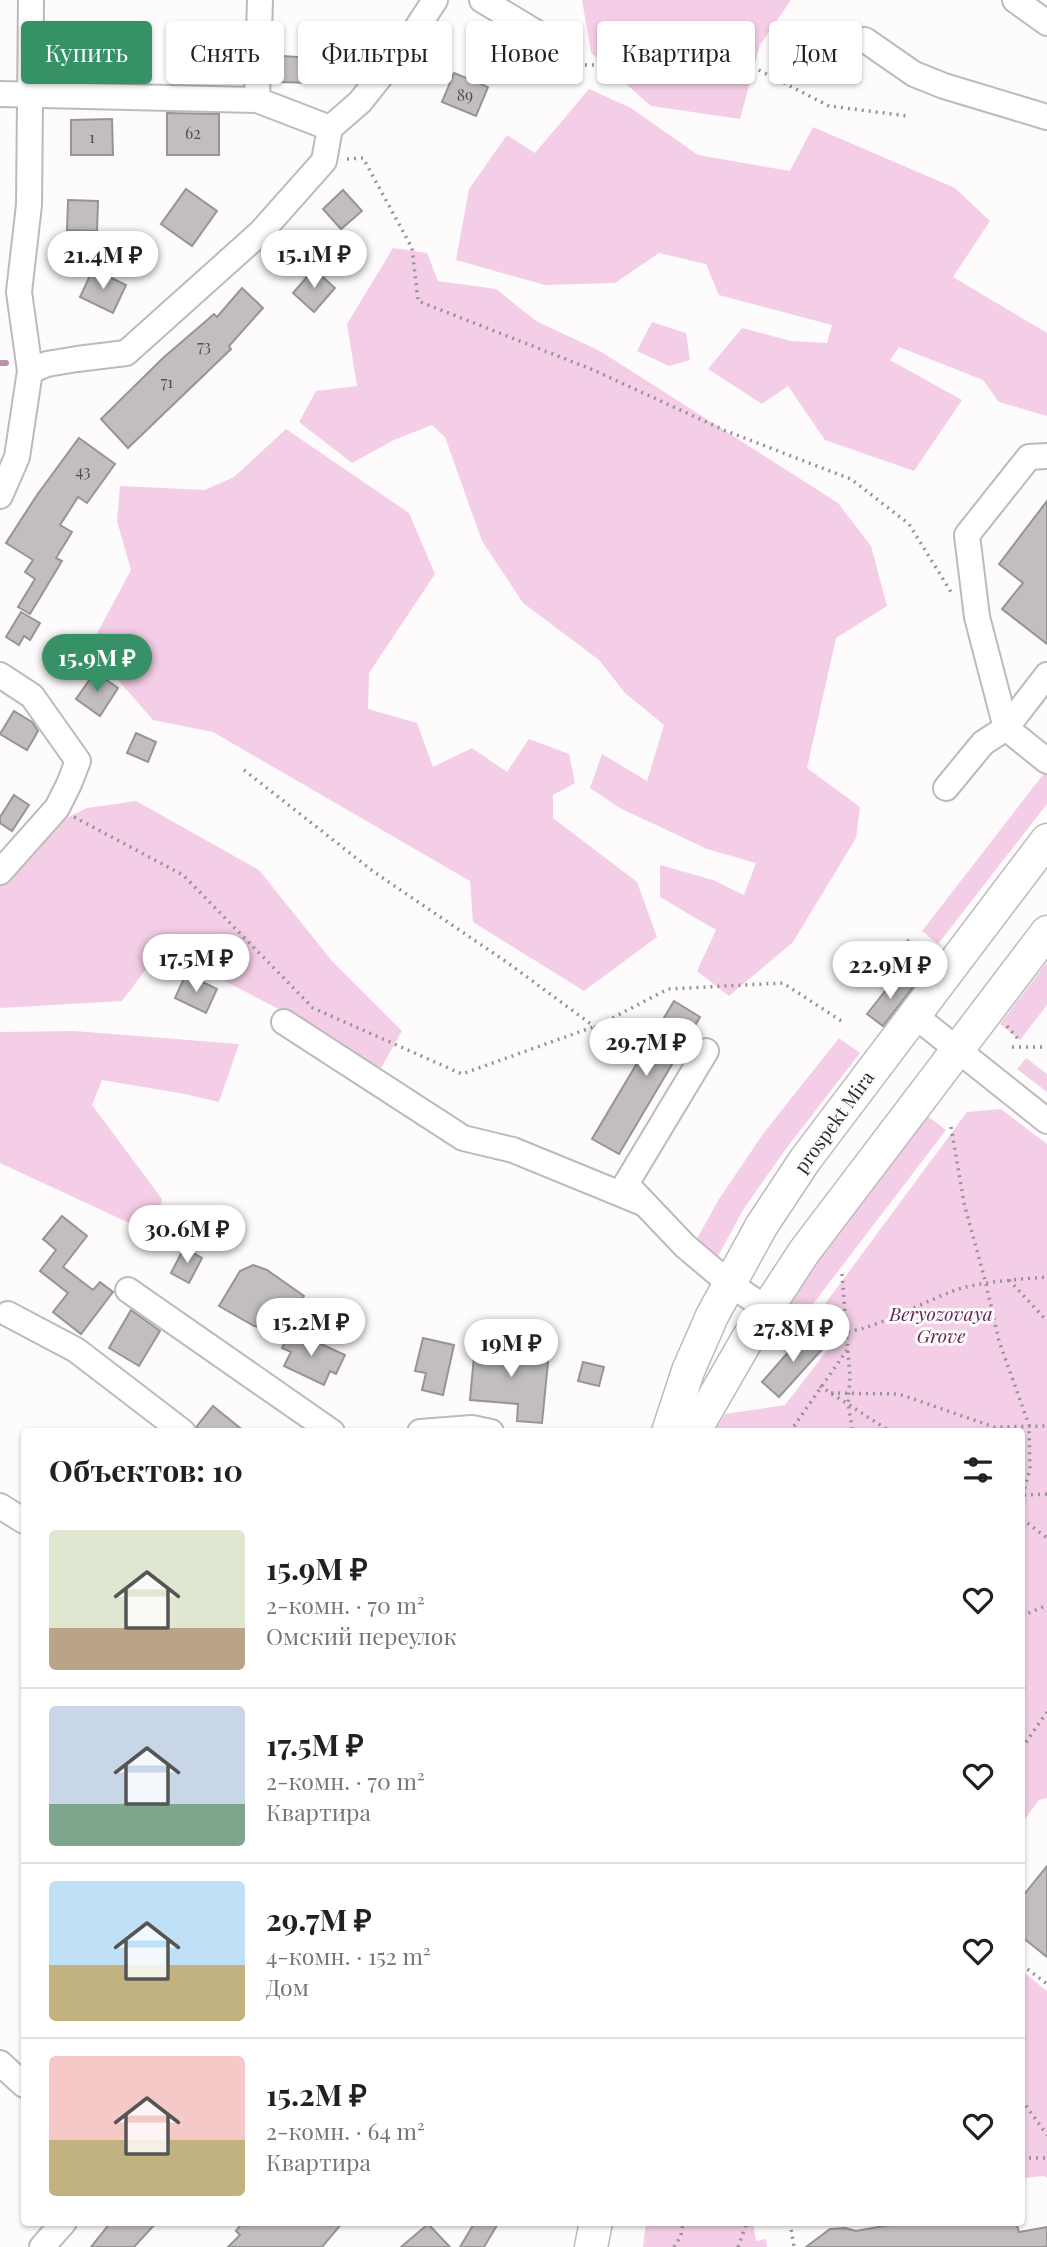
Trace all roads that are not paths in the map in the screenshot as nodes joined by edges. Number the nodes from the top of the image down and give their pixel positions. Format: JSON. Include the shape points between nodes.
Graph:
{"nodes":[{"id":1,"x":31,"y":0,"type":"edge"},
{"id":2,"x":260,"y":0,"type":"edge"},
{"id":3,"x":435,"y":0,"type":"edge"},
{"id":4,"x":482,"y":0,"type":"edge"},
{"id":5,"x":1015,"y":0,"type":"edge"},
{"id":6,"x":517,"y":21,"type":"edge"},
{"id":7,"x":1047,"y":23,"type":"edge"},
{"id":8,"x":864,"y":40,"type":"dead end"},
{"id":9,"x":0,"y":94,"type":"edge"},
{"id":10,"x":29,"y":95,"type":"junction"},
{"id":11,"x":257,"y":100,"type":"junction"},
{"id":12,"x":1047,"y":117,"type":"edge"},
{"id":13,"x":330,"y":128,"type":"junction"},
{"id":14,"x":30,"y":371,"type":"junction"},
{"id":15,"x":1047,"y":456,"type":"edge"},
{"id":16,"x":0,"y":496,"type":"edge"},
{"id":17,"x":0,"y":675,"type":"edge"},
{"id":18,"x":1047,"y":675,"type":"edge"},
{"id":19,"x":1006,"y":728,"type":"junction"},
{"id":20,"x":1047,"y":761,"type":"edge"},
{"id":21,"x":946,"y":788,"type":"dead end"},
{"id":22,"x":1047,"y":840,"type":"edge"},
{"id":23,"x":0,"y":872,"type":"edge"},
{"id":24,"x":1047,"y":932,"type":"edge"},
{"id":25,"x":914,"y":1015,"type":"junction"},
{"id":26,"x":284,"y":1022,"type":"dead end"},
{"id":27,"x":959,"y":1049,"type":"junction"},
{"id":28,"x":706,"y":1051,"type":"dead end"},
{"id":29,"x":1047,"y":1121,"type":"edge"},
{"id":30,"x":645,"y":1204,"type":"junction"},
{"id":31,"x":730,"y":1284,"type":"junction"},
{"id":32,"x":128,"y":1290,"type":"dead end"},
{"id":33,"x":766,"y":1309,"type":"junction"},
{"id":34,"x":8,"y":1314,"type":"dead end"},
{"id":35,"x":178,"y":1428,"type":"edge"},
{"id":36,"x":326,"y":1428,"type":"edge"},
{"id":37,"x":669,"y":1428,"type":"edge"},
{"id":38,"x":696,"y":1428,"type":"edge"},
{"id":39,"x":0,"y":1506,"type":"edge"},
{"id":40,"x":21,"y":1519,"type":"edge"},
{"id":41,"x":0,"y":2063,"type":"edge"},
{"id":42,"x":21,"y":2082,"type":"edge"},
{"id":43,"x":60,"y":2226,"type":"edge"},
{"id":44,"x":595,"y":2226,"type":"edge"},
{"id":45,"x":42,"y":2247,"type":"edge"},
{"id":46,"x":591,"y":2247,"type":"edge"}],
"edges":[{"from":1,"to":10,"type":"street"},
{"from":2,"to":11,"type":"street"},
{"from":3,"to":13,"type":"street","via":[[360,102]]},
{"from":4,"to":6,"type":"street"},
{"from":5,"to":7,"type":"street"},
{"from":8,"to":12,"type":"street","via":[[914,74]]},
{"from":9,"to":10,"type":"street"},
{"from":10,"to":11,"type":"street"},
{"from":10,"to":14,"type":"street","via":[[29,205],[19,292]]},
{"from":11,"to":13,"type":"street"},
{"from":13,"to":14,"type":"street","via":[[324,161],[261,232],[126,353],[47,364]]},
{"from":14,"to":16,"type":"street","via":[[17,457]]},
{"from":15,"to":19,"type":"street","via":[[1030,457],[967,536],[977,617]]},
{"from":17,"to":23,"type":"street","via":[[32,696],[78,761],[57,808]]},
{"from":18,"to":19,"type":"street"},
{"from":19,"to":20,"type":"street"},
{"from":19,"to":21,"type":"street","via":[[983,743]]},
{"from":22,"to":25,"type":"main road","name":"prospekt Mira"},
{"from":24,"to":27,"type":"main road"},
{"from":25,"to":27,"type":"street"},
{"from":25,"to":31,"type":"main road","name":"prospekt Mira","via":[[805,1160]]},
{"from":26,"to":30,"type":"street","via":[[463,1138],[513,1150]]},
{"from":27,"to":29,"type":"street"},
{"from":27,"to":33,"type":"main road","via":[[803,1252]]},
{"from":28,"to":30,"type":"street","via":[[626,1184]]},
{"from":30,"to":31,"type":"street"},
{"from":31,"to":33,"type":"street"},
{"from":31,"to":37,"type":"main road","name":"prospekt Mira","via":[[688,1371]]},
{"from":32,"to":36,"type":"street"},
{"from":33,"to":38,"type":"main road"},
{"from":34,"to":35,"type":"street","via":[[76,1350]]},
{"from":39,"to":40,"type":"street"},
{"from":41,"to":42,"type":"street"},
{"from":43,"to":45,"type":"street"},
{"from":44,"to":46,"type":"main road"}]}
